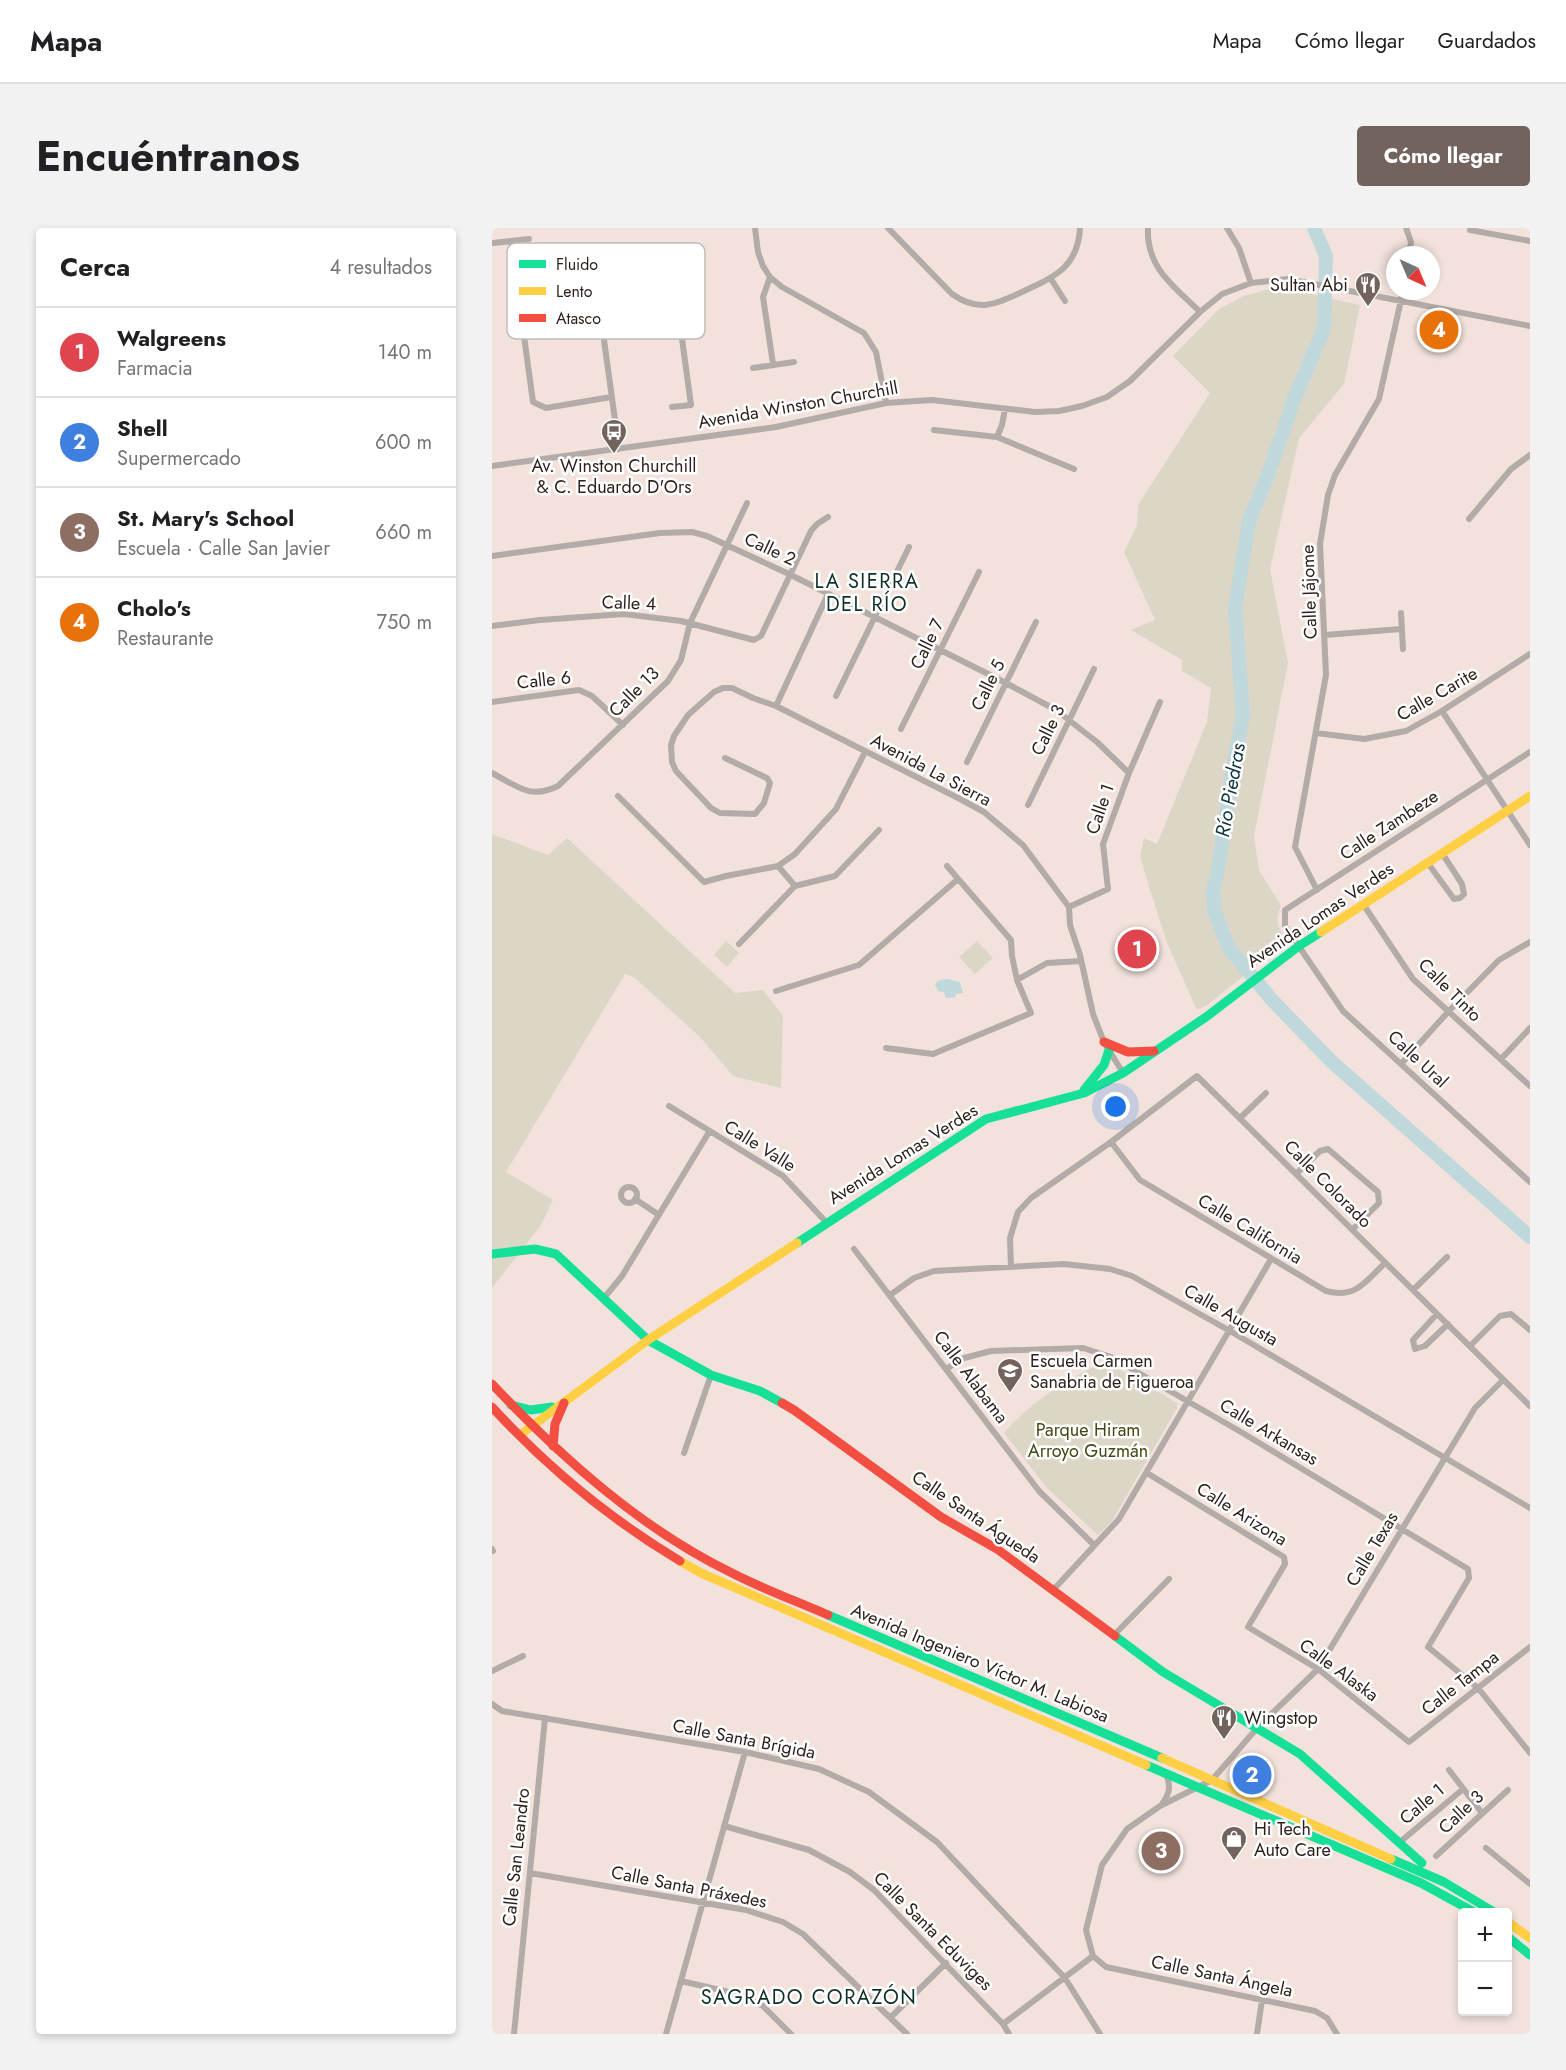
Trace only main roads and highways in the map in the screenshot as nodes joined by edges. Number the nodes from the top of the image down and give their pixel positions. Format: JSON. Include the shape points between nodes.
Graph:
{"nodes":[{"id":1,"x":1530,"y":796,"type":"edge"},
{"id":2,"x":1157,"y":1050,"type":"junction"},
{"id":3,"x":1078,"y":1095,"type":"junction"},
{"id":4,"x":492,"y":1254,"type":"edge"},
{"id":5,"x":648,"y":1340,"type":"junction"},
{"id":6,"x":492,"y":1384,"type":"edge"},
{"id":7,"x":563,"y":1402,"type":"junction"},
{"id":8,"x":511,"y":1405,"type":"junction"},
{"id":9,"x":492,"y":1407,"type":"edge"},
{"id":10,"x":531,"y":1426,"type":"junction"},
{"id":11,"x":520,"y":1435,"type":"junction"},
{"id":12,"x":553,"y":1446,"type":"junction"},
{"id":13,"x":1422,"y":1863,"type":"dead end"},
{"id":14,"x":1467,"y":1908,"type":"edge"},
{"id":15,"x":1487,"y":1908,"type":"edge"},
{"id":16,"x":1512,"y":1925,"type":"edge"},
{"id":17,"x":1530,"y":1938,"type":"edge"},
{"id":18,"x":1512,"y":1940,"type":"edge"},
{"id":19,"x":1530,"y":1955,"type":"edge"}],
"edges":[{"from":1,"to":2,"type":"main road","name":"Avenida Lomas Verdes","via":[[1299,945]]},
{"from":2,"to":3,"type":"main road","name":"Avenida Lomas Verdes","via":[[1123,1073]]},
{"from":2,"to":3,"type":"main road","via":[[1132,1053],[1107,1046],[1104,1065]]},
{"from":3,"to":5,"type":"main road","name":"Avenida Lomas Verdes","via":[[986,1119]]},
{"from":4,"to":5,"type":"main road","name":"Calle Santa Águeda","via":[[535,1249],[556,1254]]},
{"from":5,"to":7,"type":"main road","name":"Avenida Lomas Verdes"},
{"from":5,"to":13,"type":"main road","name":"Calle Santa Águeda","via":[[711,1374],[760,1391],[794,1410],[941,1517],[997,1549],[1163,1672],[1300,1754]]},
{"from":6,"to":8,"type":"main road","name":"Avenida Ingeniero Víctor M. Labiosa"},
{"from":7,"to":8,"type":"main road","via":[[538,1411]]},
{"from":7,"to":10,"type":"main road","name":"Avenida Lomas Verdes"},
{"from":7,"to":12,"type":"main road","via":[[556,1418]]},
{"from":8,"to":10,"type":"main road","name":"Avenida Ingeniero Víctor M. Labiosa"},
{"from":9,"to":11,"type":"main road","name":"Avenida Ingeniero Víctor M. Labiosa"},
{"from":10,"to":11,"type":"main road","name":"Avenida Lomas Verdes"},
{"from":10,"to":12,"type":"main road","name":"Avenida Ingeniero Víctor M. Labiosa"},
{"from":11,"to":14,"type":"main road","name":"Avenida Ingeniero Víctor M. Labiosa","via":[[559,1473],[624,1523],[701,1573],[1421,1883]]},
{"from":12,"to":15,"type":"main road","name":"Avenida Ingeniero Víctor M. Labiosa","via":[[646,1523],[731,1573],[1444,1882]]},
{"from":16,"to":17,"type":"main road"},
{"from":18,"to":19,"type":"main road"}]}
